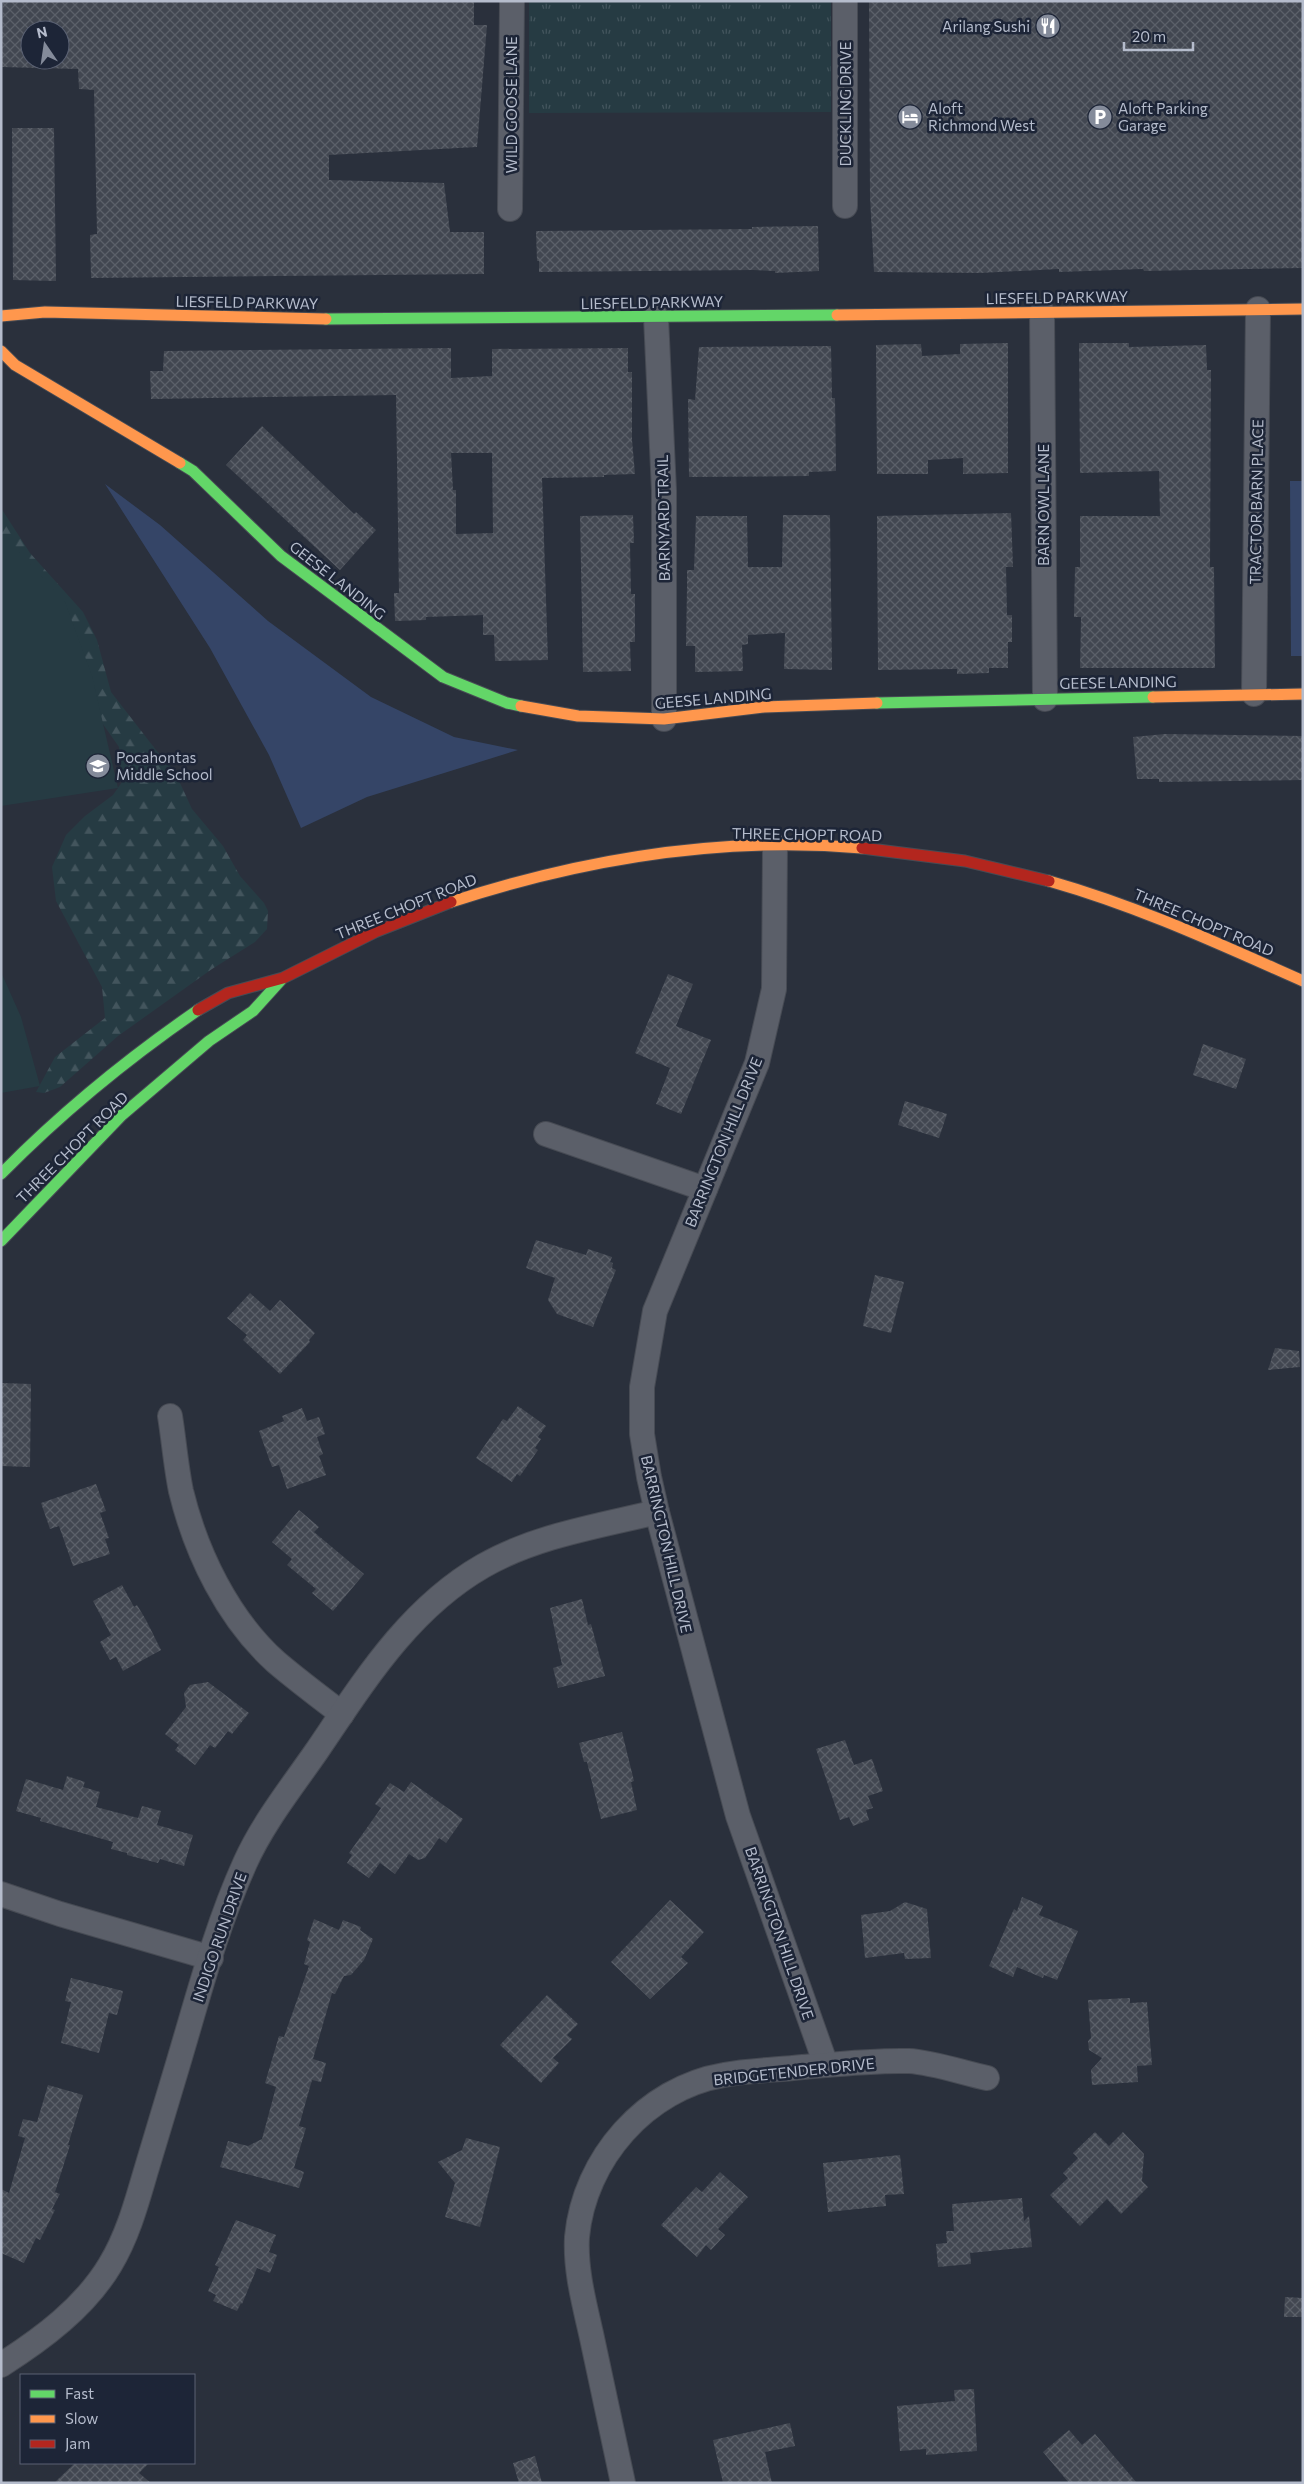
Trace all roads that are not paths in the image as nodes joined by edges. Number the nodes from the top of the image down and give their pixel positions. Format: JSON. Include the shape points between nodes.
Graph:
{"nodes":[{"id":1,"x":512,"y":1,"type":"edge"},
{"id":2,"x":845,"y":1,"type":"edge"},
{"id":3,"x":845,"y":206,"type":"dead end"},
{"id":4,"x":510,"y":209,"type":"dead end"},
{"id":5,"x":1258,"y":309,"type":"junction"},
{"id":6,"x":1303,"y":309,"type":"edge"},
{"id":7,"x":1042,"y":312,"type":"junction"},
{"id":8,"x":1,"y":316,"type":"edge"},
{"id":9,"x":656,"y":317,"type":"junction"},
{"id":10,"x":1,"y":351,"type":"edge"},
{"id":11,"x":1254,"y":694,"type":"junction"},
{"id":12,"x":1303,"y":694,"type":"edge"},
{"id":13,"x":1045,"y":698,"type":"junction"},
{"id":14,"x":664,"y":719,"type":"junction"},
{"id":15,"x":774,"y":845,"type":"junction"},
{"id":16,"x":281,"y":980,"type":"junction"},
{"id":17,"x":1303,"y":981,"type":"edge"},
{"id":18,"x":546,"y":1134,"type":"dead end"},
{"id":19,"x":1,"y":1174,"type":"edge"},
{"id":20,"x":705,"y":1189,"type":"junction"},
{"id":21,"x":1,"y":1241,"type":"edge"},
{"id":22,"x":170,"y":1416,"type":"dead end"},
{"id":23,"x":657,"y":1512,"type":"junction"},
{"id":24,"x":342,"y":1714,"type":"junction"},
{"id":25,"x":1,"y":1894,"type":"edge"},
{"id":26,"x":211,"y":1958,"type":"junction"},
{"id":27,"x":826,"y":2065,"type":"junction"},
{"id":28,"x":987,"y":2078,"type":"dead end"},
{"id":29,"x":1,"y":2365,"type":"edge"},
{"id":30,"x":623,"y":2483,"type":"edge"}],
"edges":[{"from":1,"to":4,"type":"street","name":"WILD GOOSE LANE"},
{"from":2,"to":3,"type":"street","name":"DUCKLING DRIVE"},
{"from":5,"to":6,"type":"street","name":"LIESFELD PARKWAY"},
{"from":5,"to":7,"type":"street","name":"LIESFELD PARKWAY"},
{"from":5,"to":11,"type":"street","name":"TRACTOR BARN PLACE"},
{"from":7,"to":9,"type":"street","name":"LIESFELD PARKWAY"},
{"from":7,"to":13,"type":"street","name":"BARN OWL LANE"},
{"from":8,"to":9,"type":"street","name":"LIESFELD PARKWAY","via":[[45,312],[378,320]]},
{"from":9,"to":14,"type":"street","name":"BARNYARD TRAIL","via":[[664,491]]},
{"from":10,"to":14,"type":"street","name":"GEESE LANDING","via":[[15,366],[194,471],[281,556],[443,676],[507,703],[578,716]]},
{"from":11,"to":12,"type":"street","name":"GEESE LANDING"},
{"from":11,"to":13,"type":"street","name":"GEESE LANDING"},
{"from":13,"to":14,"type":"street","name":"GEESE LANDING","via":[[764,707]]},
{"from":15,"to":16,"type":"street","name":"THREE CHOPT ROAD","via":[[688,850],[601,862],[489,890],[372,933]]},
{"from":15,"to":17,"type":"street","name":"THREE CHOPT ROAD","via":[[913,853],[1008,870],[1121,903],[1177,924]]},
{"from":15,"to":20,"type":"street","name":"BARRINGTON HILL DRIVE","via":[[774,989],[757,1063]]},
{"from":16,"to":19,"type":"street","name":"THREE CHOPT ROAD","via":[[226,994],[142,1049],[75,1103]]},
{"from":16,"to":21,"type":"street","name":"THREE CHOPT ROAD","via":[[253,1011],[209,1041],[122,1115]]},
{"from":18,"to":20,"type":"street"},
{"from":20,"to":23,"type":"street","name":"BARRINGTON HILL DRIVE","via":[[655,1311],[642,1387],[642,1434]]},
{"from":22,"to":24,"type":"street","via":[[187,1512],[212,1577],[242,1623],[275,1661]]},
{"from":23,"to":24,"type":"street","name":"INDIGO RUN DRIVE","via":[[509,1553],[451,1586],[410,1624]]},
{"from":23,"to":27,"type":"street","name":"BARRINGTON HILL DRIVE","via":[[738,1816]]},
{"from":24,"to":26,"type":"street","name":"INDIGO RUN DRIVE","via":[[273,1813],[246,1861]]},
{"from":25,"to":26,"type":"street"},
{"from":26,"to":29,"type":"street","name":"INDIGO RUN DRIVE","via":[[135,2207],[110,2265],[62,2321]]},
{"from":27,"to":28,"type":"street","name":"BRIDGETENDER DRIVE","via":[[910,2061]]},
{"from":27,"to":30,"type":"street","name":"BRIDGETENDER DRIVE","via":[[723,2075],[688,2085],[666,2096],[633,2122],[611,2148],[594,2177],[578,2237],[578,2256],[582,2291]]}]}
